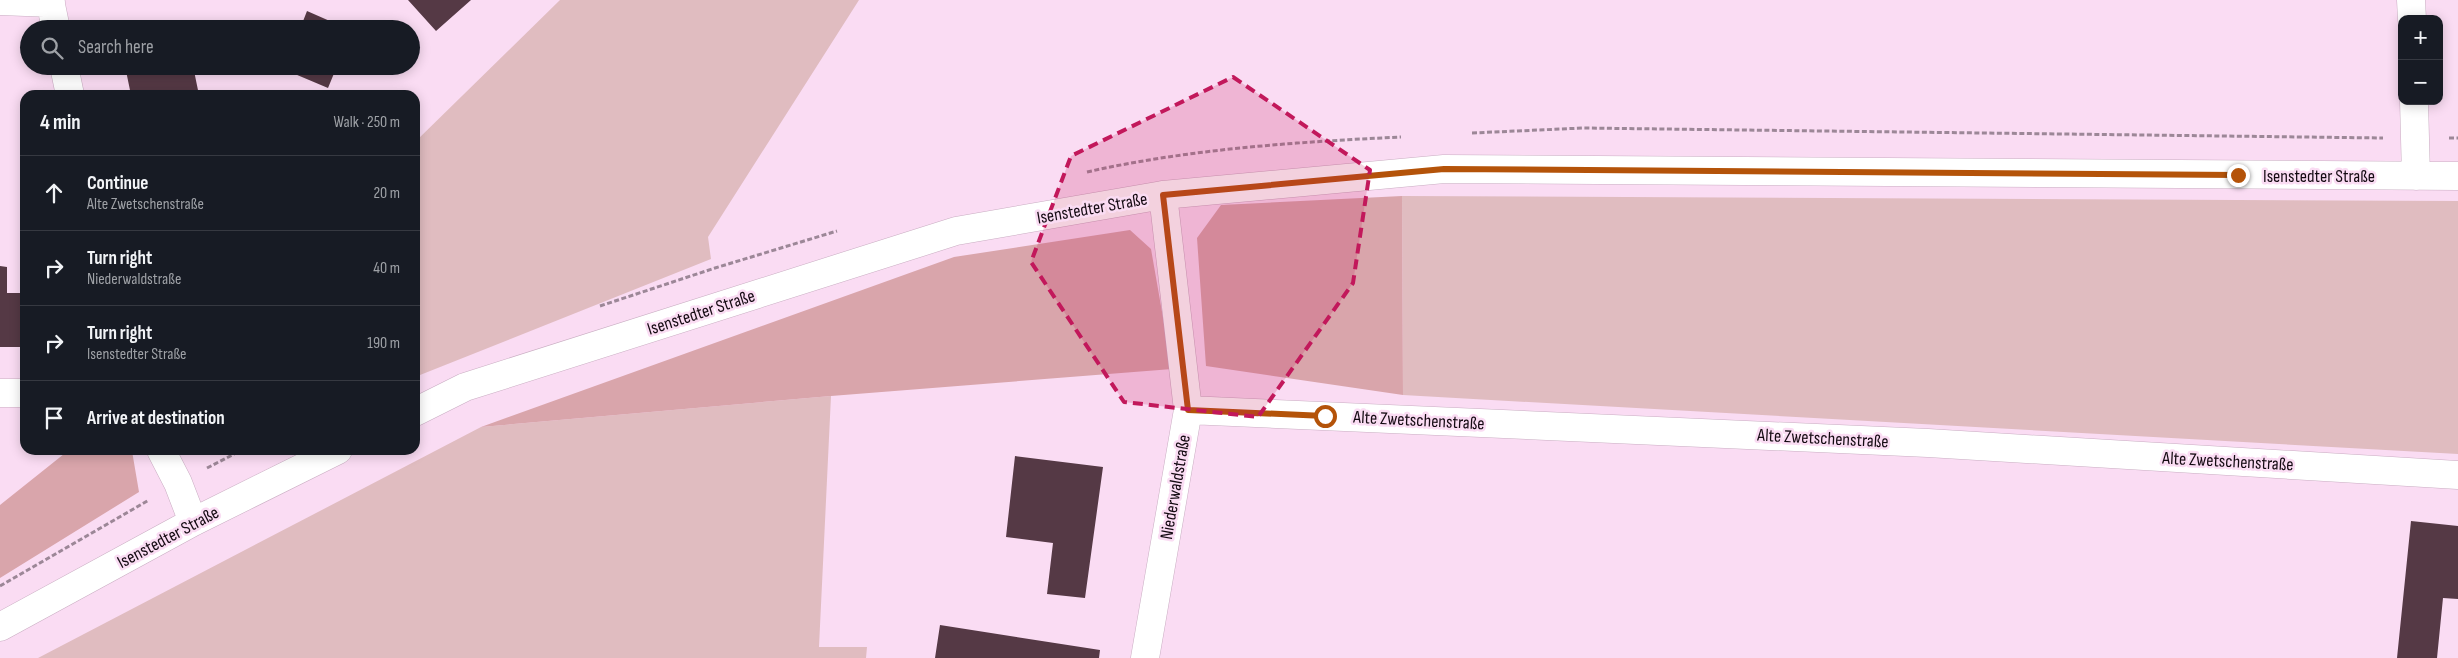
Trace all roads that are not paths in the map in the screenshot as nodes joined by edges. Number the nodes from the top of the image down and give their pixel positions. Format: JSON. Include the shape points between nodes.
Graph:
{"nodes":[{"id":1,"x":2411,"y":0,"type":"edge"},
{"id":2,"x":0,"y":1,"type":"edge"},
{"id":3,"x":51,"y":1,"type":"edge"},
{"id":4,"x":2412,"y":15,"type":"edge"},
{"id":5,"x":54,"y":20,"type":"edge"},
{"id":6,"x":66,"y":75,"type":"edge"},
{"id":7,"x":69,"y":90,"type":"edge"},
{"id":8,"x":2414,"y":105,"type":"edge"},
{"id":9,"x":2416,"y":176,"type":"junction"},
{"id":10,"x":2458,"y":176,"type":"edge"},
{"id":11,"x":1163,"y":195,"type":"junction"},
{"id":12,"x":0,"y":393,"type":"edge"},
{"id":13,"x":20,"y":393,"type":"edge"},
{"id":14,"x":420,"y":410,"type":"edge"},
{"id":15,"x":1188,"y":410,"type":"junction"},
{"id":16,"x":163,"y":455,"type":"edge"},
{"id":17,"x":328,"y":455,"type":"edge"},
{"id":18,"x":2458,"y":475,"type":"edge"},
{"id":19,"x":193,"y":522,"type":"junction"},
{"id":20,"x":0,"y":627,"type":"edge"},
{"id":21,"x":1145,"y":658,"type":"edge"}],
"edges":[{"from":1,"to":4,"type":"street"},
{"from":2,"to":3,"type":"street"},
{"from":3,"to":5,"type":"street"},
{"from":6,"to":7,"type":"street"},
{"from":8,"to":9,"type":"street"},
{"from":9,"to":10,"type":"street","name":"Isenstedter Straße"},
{"from":9,"to":11,"type":"street","name":"Isenstedter Straße","via":[[1444,169]]},
{"from":11,"to":14,"type":"street","name":"Isenstedter Straße","via":[[956,231],[465,387]]},
{"from":11,"to":15,"type":"street","name":"Niederwaldstraße"},
{"from":12,"to":13,"type":"street"},
{"from":15,"to":18,"type":"street","name":"Alte Zwetschenstraße","via":[[1928,443]]},
{"from":15,"to":21,"type":"street","name":"Niederwaldstraße"},
{"from":16,"to":19,"type":"street"},
{"from":17,"to":19,"type":"street","name":"Isenstedter Straße"},
{"from":19,"to":20,"type":"street","name":"Isenstedter Straße"}]}
